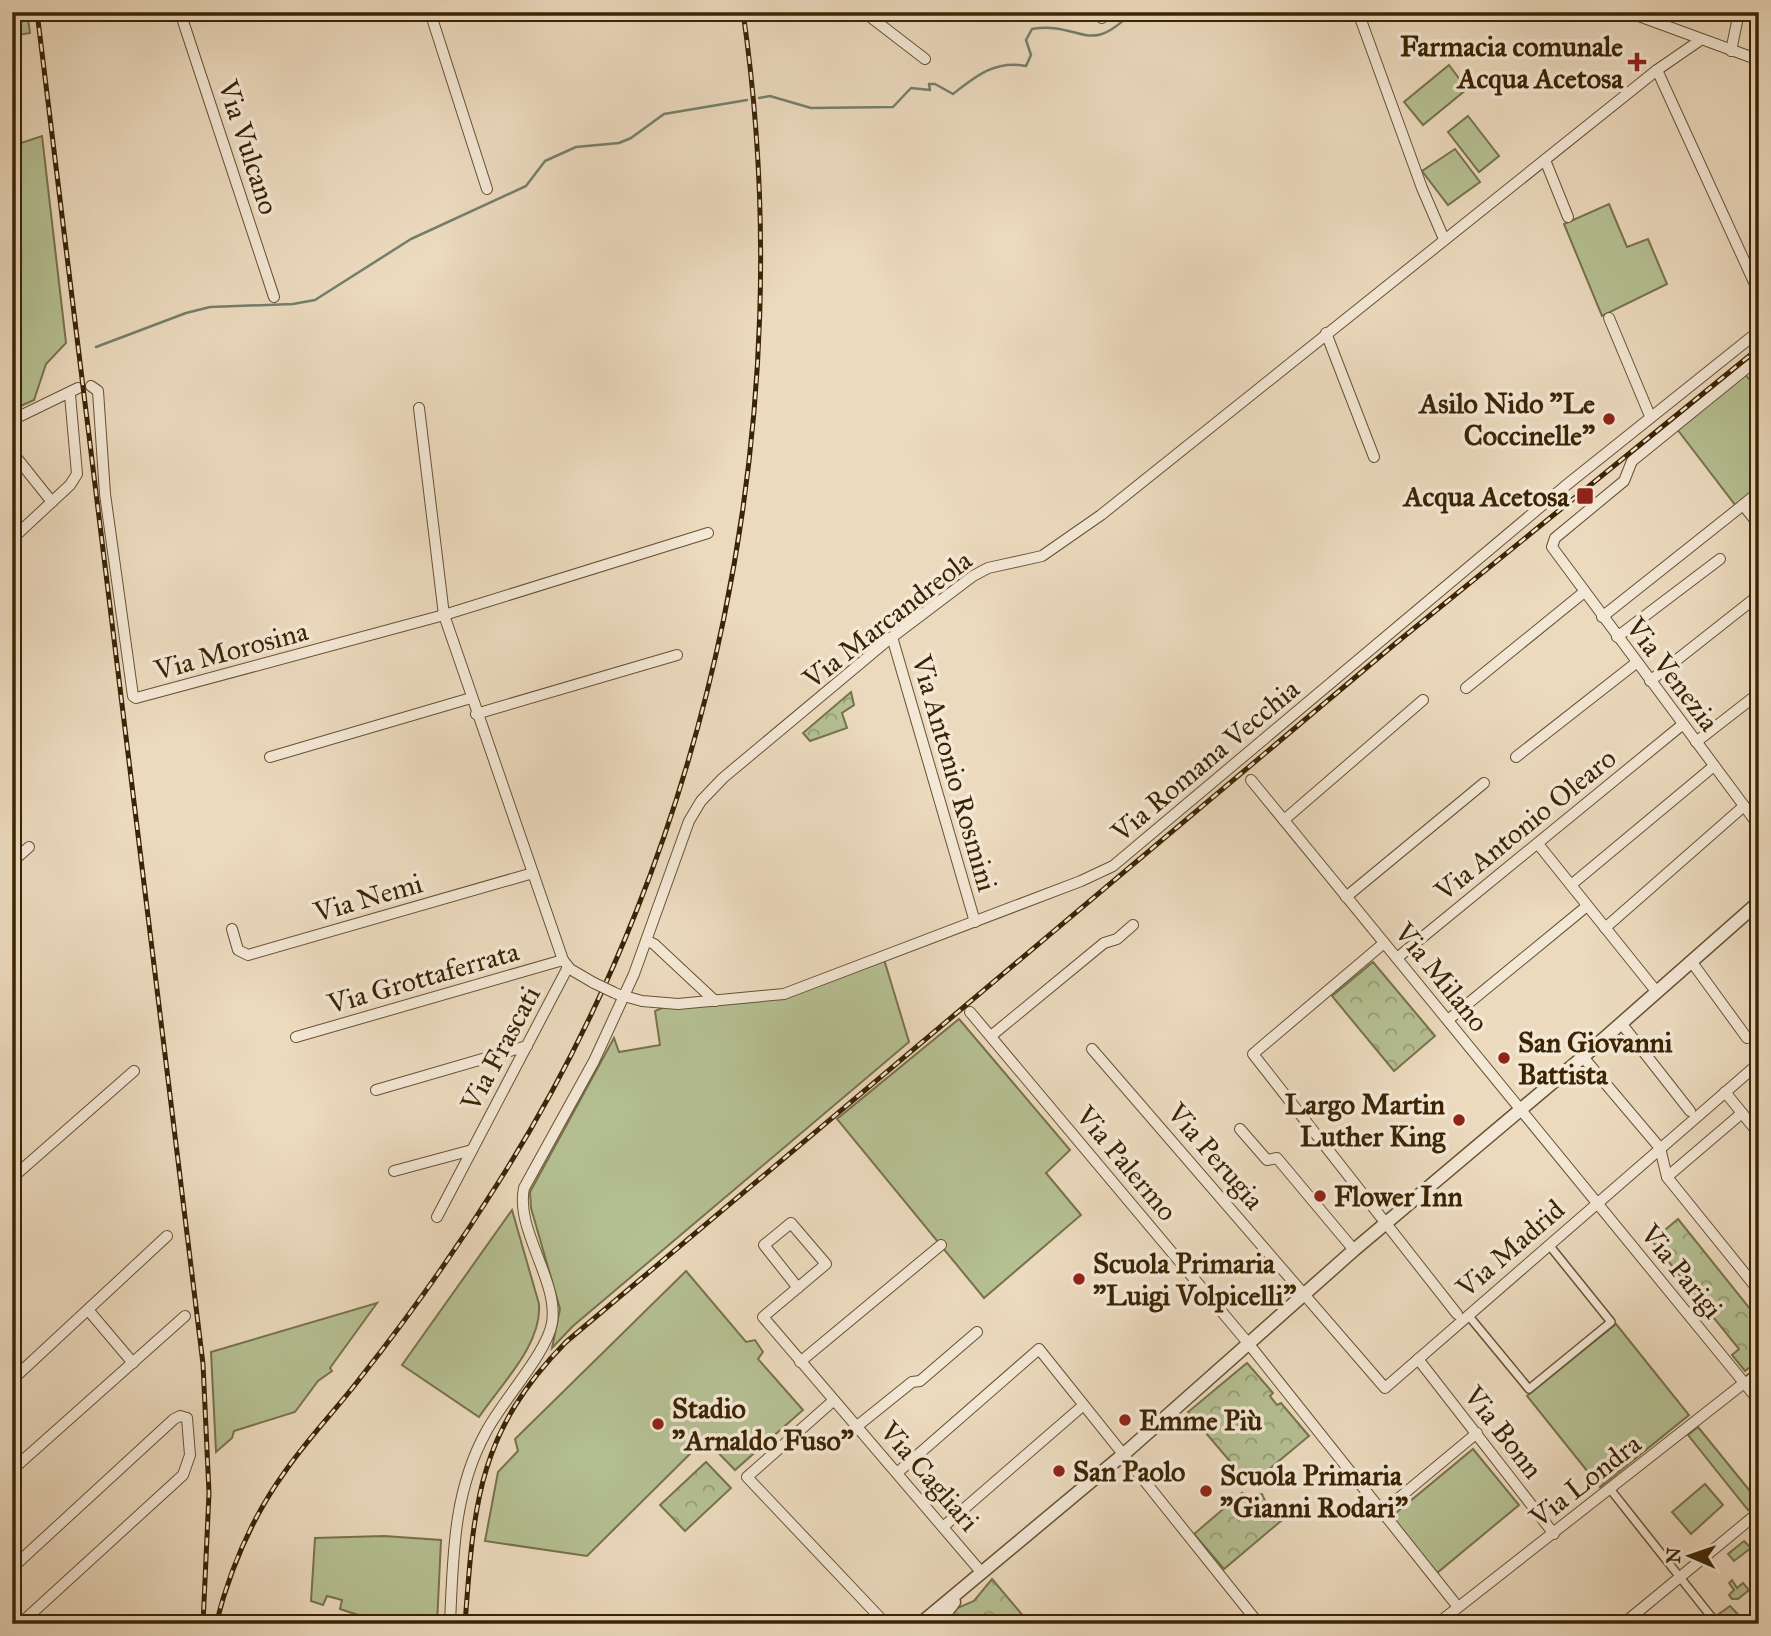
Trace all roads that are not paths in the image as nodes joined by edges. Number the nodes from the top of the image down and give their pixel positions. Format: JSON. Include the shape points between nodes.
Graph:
{"nodes":[{"id":1,"x":180,"y":12,"type":"edge"},
{"id":2,"x":430,"y":12,"type":"edge"},
{"id":3,"x":864,"y":12,"type":"edge"},
{"id":4,"x":1358,"y":12,"type":"edge"},
{"id":5,"x":1628,"y":12,"type":"edge"},
{"id":6,"x":1739,"y":12,"type":"edge"},
{"id":7,"x":1699,"y":41,"type":"junction"},
{"id":8,"x":1731,"y":51,"type":"junction"},
{"id":9,"x":926,"y":59,"type":"dead end"},
{"id":10,"x":1759,"y":60,"type":"edge"},
{"id":11,"x":1657,"y":69,"type":"junction"},
{"id":12,"x":1545,"y":160,"type":"junction"},
{"id":13,"x":487,"y":189,"type":"dead end"},
{"id":14,"x":1568,"y":217,"type":"dead end"},
{"id":15,"x":1444,"y":239,"type":"junction"},
{"id":16,"x":1759,"y":293,"type":"edge"},
{"id":17,"x":274,"y":297,"type":"dead end"},
{"id":18,"x":1609,"y":318,"type":"dead end"},
{"id":19,"x":1759,"y":331,"type":"edge"},
{"id":20,"x":1326,"y":333,"type":"junction"},
{"id":21,"x":1759,"y":358,"type":"edge"},
{"id":22,"x":91,"y":386,"type":"dead end"},
{"id":23,"x":419,"y":408,"type":"dead end"},
{"id":24,"x":1650,"y":416,"type":"junction"},
{"id":25,"x":12,"y":420,"type":"edge"},
{"id":26,"x":12,"y":452,"type":"edge"},
{"id":27,"x":1374,"y":457,"type":"dead end"},
{"id":28,"x":1759,"y":492,"type":"edge"},
{"id":29,"x":52,"y":502,"type":"junction"},
{"id":30,"x":1743,"y":505,"type":"junction"},
{"id":31,"x":1759,"y":525,"type":"edge"},
{"id":32,"x":708,"y":533,"type":"dead end"},
{"id":33,"x":12,"y":539,"type":"edge"},
{"id":34,"x":1720,"y":559,"type":"dead end"},
{"id":35,"x":1583,"y":593,"type":"junction"},
{"id":36,"x":1759,"y":595,"type":"edge"},
{"id":37,"x":444,"y":615,"type":"junction"},
{"id":38,"x":1602,"y":617,"type":"junction"},
{"id":39,"x":892,"y":637,"type":"junction"},
{"id":40,"x":1617,"y":637,"type":"junction"},
{"id":41,"x":677,"y":655,"type":"dead end"},
{"id":42,"x":1636,"y":663,"type":"junction"},
{"id":43,"x":1650,"y":681,"type":"junction"},
{"id":44,"x":1466,"y":688,"type":"dead end"},
{"id":45,"x":1759,"y":693,"type":"edge"},
{"id":46,"x":471,"y":698,"type":"junction"},
{"id":47,"x":1423,"y":700,"type":"dead end"},
{"id":48,"x":476,"y":714,"type":"junction"},
{"id":49,"x":1682,"y":725,"type":"junction"},
{"id":50,"x":1696,"y":743,"type":"junction"},
{"id":51,"x":271,"y":757,"type":"dead end"},
{"id":52,"x":1516,"y":757,"type":"dead end"},
{"id":53,"x":1714,"y":766,"type":"junction"},
{"id":54,"x":1251,"y":780,"type":"dead end"},
{"id":55,"x":1484,"y":783,"type":"dead end"},
{"id":56,"x":1744,"y":806,"type":"junction"},
{"id":57,"x":1284,"y":820,"type":"junction"},
{"id":58,"x":1759,"y":826,"type":"edge"},
{"id":59,"x":1538,"y":844,"type":"junction"},
{"id":60,"x":29,"y":847,"type":"dead end"},
{"id":61,"x":12,"y":862,"type":"edge"},
{"id":62,"x":533,"y":873,"type":"junction"},
{"id":63,"x":1570,"y":885,"type":"junction"},
{"id":64,"x":1346,"y":897,"type":"junction"},
{"id":65,"x":1759,"y":902,"type":"edge"},
{"id":66,"x":1587,"y":906,"type":"junction"},
{"id":67,"x":975,"y":922,"type":"junction"},
{"id":68,"x":1133,"y":925,"type":"dead end"},
{"id":69,"x":1605,"y":928,"type":"junction"},
{"id":70,"x":232,"y":929,"type":"dead end"},
{"id":71,"x":647,"y":941,"type":"junction"},
{"id":72,"x":1384,"y":943,"type":"junction"},
{"id":73,"x":1397,"y":958,"type":"junction"},
{"id":74,"x":1691,"y":961,"type":"junction"},
{"id":75,"x":565,"y":964,"type":"junction"},
{"id":76,"x":634,"y":974,"type":"junction"},
{"id":77,"x":1656,"y":991,"type":"junction"},
{"id":78,"x":618,"y":995,"type":"junction"},
{"id":79,"x":642,"y":1001,"type":"junction"},
{"id":80,"x":715,"y":1001,"type":"junction"},
{"id":81,"x":970,"y":1012,"type":"dead end"},
{"id":82,"x":1448,"y":1020,"type":"junction"},
{"id":83,"x":1621,"y":1023,"type":"junction"},
{"id":84,"x":990,"y":1036,"type":"junction"},
{"id":85,"x":296,"y":1037,"type":"dead end"},
{"id":86,"x":1747,"y":1038,"type":"dead end"},
{"id":87,"x":527,"y":1046,"type":"junction"},
{"id":88,"x":1092,"y":1049,"type":"dead end"},
{"id":89,"x":1583,"y":1057,"type":"junction"},
{"id":90,"x":1759,"y":1063,"type":"edge"},
{"id":91,"x":134,"y":1071,"type":"dead end"},
{"id":92,"x":376,"y":1090,"type":"dead end"},
{"id":93,"x":1725,"y":1092,"type":"junction"},
{"id":94,"x":1521,"y":1109,"type":"junction"},
{"id":95,"x":1690,"y":1111,"type":"dead end"},
{"id":96,"x":1742,"y":1113,"type":"junction"},
{"id":97,"x":1240,"y":1129,"type":"dead end"},
{"id":98,"x":1759,"y":1134,"type":"edge"},
{"id":99,"x":1660,"y":1148,"type":"junction"},
{"id":100,"x":472,"y":1150,"type":"junction"},
{"id":101,"x":394,"y":1171,"type":"dead end"},
{"id":102,"x":1667,"y":1177,"type":"junction"},
{"id":103,"x":12,"y":1178,"type":"edge"},
{"id":104,"x":1597,"y":1202,"type":"junction"},
{"id":105,"x":438,"y":1217,"type":"dead end"},
{"id":106,"x":1385,"y":1225,"type":"junction"},
{"id":107,"x":167,"y":1236,"type":"dead end"},
{"id":108,"x":941,"y":1245,"type":"dead end"},
{"id":109,"x":1549,"y":1245,"type":"junction"},
{"id":110,"x":1354,"y":1250,"type":"junction"},
{"id":111,"x":798,"y":1288,"type":"junction"},
{"id":112,"x":1759,"y":1291,"type":"edge"},
{"id":113,"x":1306,"y":1294,"type":"junction"},
{"id":114,"x":89,"y":1311,"type":"junction"},
{"id":115,"x":1463,"y":1314,"type":"junction"},
{"id":116,"x":185,"y":1316,"type":"dead end"},
{"id":117,"x":977,"y":1332,"type":"dead end"},
{"id":118,"x":1248,"y":1343,"type":"junction"},
{"id":119,"x":1418,"y":1359,"type":"junction"},
{"id":120,"x":800,"y":1362,"type":"junction"},
{"id":121,"x":133,"y":1363,"type":"junction"},
{"id":122,"x":1759,"y":1371,"type":"edge"},
{"id":123,"x":12,"y":1380,"type":"edge"},
{"id":124,"x":1744,"y":1383,"type":"junction"},
{"id":125,"x":833,"y":1401,"type":"junction"},
{"id":126,"x":1759,"y":1401,"type":"edge"},
{"id":127,"x":1079,"y":1409,"type":"dead end"},
{"id":128,"x":856,"y":1427,"type":"junction"},
{"id":129,"x":1477,"y":1433,"type":"junction"},
{"id":130,"x":1125,"y":1453,"type":"junction"},
{"id":131,"x":12,"y":1470,"type":"edge"},
{"id":132,"x":897,"y":1473,"type":"junction"},
{"id":133,"x":1610,"y":1489,"type":"junction"},
{"id":134,"x":1382,"y":1512,"type":"junction"},
{"id":135,"x":1759,"y":1512,"type":"edge"},
{"id":136,"x":943,"y":1527,"type":"junction"},
{"id":137,"x":1554,"y":1534,"type":"junction"},
{"id":138,"x":12,"y":1568,"type":"edge"},
{"id":139,"x":982,"y":1573,"type":"junction"},
{"id":140,"x":1679,"y":1577,"type":"junction"},
{"id":141,"x":1458,"y":1607,"type":"junction"},
{"id":142,"x":20,"y":1624,"type":"edge"},
{"id":143,"x":450,"y":1624,"type":"edge"},
{"id":144,"x":886,"y":1624,"type":"edge"},
{"id":145,"x":920,"y":1624,"type":"edge"},
{"id":146,"x":937,"y":1624,"type":"edge"},
{"id":147,"x":1259,"y":1624,"type":"edge"},
{"id":148,"x":1437,"y":1624,"type":"edge"},
{"id":149,"x":1623,"y":1624,"type":"edge"},
{"id":150,"x":1717,"y":1624,"type":"edge"}],
"edges":[{"from":1,"to":17,"type":"street","name":"Via Vulcano"},
{"from":2,"to":13,"type":"street"},
{"from":3,"to":9,"type":"street"},
{"from":4,"to":15,"type":"street"},
{"from":5,"to":7,"type":"street"},
{"from":6,"to":8,"type":"street"},
{"from":7,"to":8,"type":"street"},
{"from":7,"to":11,"type":"street","name":"Via Marcandreola"},
{"from":8,"to":10,"type":"street"},
{"from":11,"to":12,"type":"street","name":"Via Marcandreola"},
{"from":11,"to":16,"type":"street"},
{"from":12,"to":14,"type":"street"},
{"from":12,"to":15,"type":"street","name":"Via Marcandreola"},
{"from":15,"to":20,"type":"street","name":"Via Marcandreola"},
{"from":18,"to":24,"type":"street"},
{"from":19,"to":24,"type":"street","name":"Via Romana Vecchia"},
{"from":20,"to":27,"type":"street"},
{"from":20,"to":39,"type":"street","name":"Via Marcandreola","via":[[1052,550],[1033,560],[980,571]]},
{"from":21,"to":35,"type":"street","name":"Via Venezia","via":[[1632,461],[1624,481],[1555,538],[1554,554]]},
{"from":22,"to":37,"type":"street","name":"Via Morosina","via":[[98,391],[109,528],[134,698]]},
{"from":23,"to":37,"type":"street"},
{"from":24,"to":67,"type":"street","name":"Via Romana Vecchia","via":[[1122,859],[1092,877]]},
{"from":25,"to":29,"type":"street","via":[[74,391],[78,471],[72,484]]},
{"from":26,"to":29,"type":"street"},
{"from":28,"to":30,"type":"street","name":"Via Venezia"},
{"from":29,"to":33,"type":"street"},
{"from":30,"to":31,"type":"street"},
{"from":30,"to":38,"type":"street","name":"Via Venezia"},
{"from":32,"to":37,"type":"street","name":"Via Morosina"},
{"from":34,"to":40,"type":"street"},
{"from":35,"to":38,"type":"street","name":"Via Venezia"},
{"from":35,"to":44,"type":"street"},
{"from":36,"to":43,"type":"street"},
{"from":37,"to":46,"type":"street"},
{"from":38,"to":40,"type":"street","name":"Via Venezia"},
{"from":39,"to":67,"type":"street","name":"Via Antonio Rosmini"},
{"from":39,"to":71,"type":"street","name":"Via Marcandreola","via":[[701,801],[682,837]]},
{"from":40,"to":42,"type":"street","name":"Via Venezia"},
{"from":41,"to":48,"type":"street"},
{"from":42,"to":43,"type":"street","name":"Via Venezia"},
{"from":42,"to":52,"type":"street"},
{"from":43,"to":49,"type":"street","name":"Via Venezia"},
{"from":45,"to":50,"type":"street"},
{"from":46,"to":48,"type":"street"},
{"from":46,"to":51,"type":"street"},
{"from":47,"to":57,"type":"street"},
{"from":48,"to":62,"type":"street"},
{"from":49,"to":50,"type":"street","name":"Via Venezia"},
{"from":49,"to":59,"type":"street","name":"Via Antonio Olearo"},
{"from":50,"to":53,"type":"street","name":"Via Venezia"},
{"from":53,"to":56,"type":"street","name":"Via Venezia"},
{"from":53,"to":63,"type":"street"},
{"from":54,"to":57,"type":"street","name":"Via Milano"},
{"from":55,"to":64,"type":"street"},
{"from":56,"to":58,"type":"street","name":"Via Venezia"},
{"from":56,"to":69,"type":"street"},
{"from":57,"to":64,"type":"street","name":"Via Milano"},
{"from":59,"to":63,"type":"street"},
{"from":59,"to":73,"type":"street","name":"Via Antonio Olearo"},
{"from":60,"to":61,"type":"street"},
{"from":62,"to":70,"type":"street","name":"Via Nemi","via":[[248,956],[238,950]]},
{"from":62,"to":75,"type":"street"},
{"from":63,"to":66,"type":"street"},
{"from":64,"to":72,"type":"street","name":"Via Milano"},
{"from":65,"to":74,"type":"street"},
{"from":66,"to":69,"type":"street"},
{"from":66,"to":82,"type":"street"},
{"from":67,"to":80,"type":"street","name":"Via Romana Vecchia","via":[[788,993]]},
{"from":68,"to":84,"type":"street","via":[[1104,943]]},
{"from":69,"to":77,"type":"street"},
{"from":71,"to":76,"type":"street","name":"Via Marcandreola"},
{"from":71,"to":80,"type":"street"},
{"from":72,"to":73,"type":"street","name":"Via Milano"},
{"from":72,"to":106,"type":"street","via":[[1253,1054]]},
{"from":73,"to":82,"type":"street","name":"Via Milano"},
{"from":74,"to":77,"type":"street"},
{"from":74,"to":86,"type":"street"},
{"from":75,"to":78,"type":"street","bridge":true},
{"from":75,"to":85,"type":"street","name":"Via Grottaferrata"},
{"from":75,"to":87,"type":"street","name":"Via Frascati"},
{"from":76,"to":78,"type":"street","name":"Via Marcandreola"},
{"from":76,"to":79,"type":"street"},
{"from":77,"to":83,"type":"street"},
{"from":78,"to":79,"type":"street","name":"Via Romana Vecchia"},
{"from":78,"to":143,"type":"street","name":"Via Marcandreola","via":[[598,1052],[524,1188],[523,1206],[551,1301],[552,1322],[541,1349],[491,1422],[468,1471],[454,1538]]},
{"from":79,"to":80,"type":"street","name":"Via Romana Vecchia"},
{"from":81,"to":84,"type":"street","name":"Via Palermo"},
{"from":82,"to":94,"type":"street","name":"Via Milano"},
{"from":83,"to":89,"type":"street"},
{"from":83,"to":95,"type":"street"},
{"from":84,"to":118,"type":"street","name":"Via Palermo"},
{"from":87,"to":92,"type":"street"},
{"from":87,"to":100,"type":"street","name":"Via Frascati"},
{"from":88,"to":113,"type":"street","name":"Via Perugia"},
{"from":89,"to":94,"type":"street"},
{"from":89,"to":99,"type":"street"},
{"from":90,"to":93,"type":"street","name":"Via Madrid"},
{"from":91,"to":103,"type":"street"},
{"from":93,"to":96,"type":"street"},
{"from":93,"to":99,"type":"street","name":"Via Madrid"},
{"from":94,"to":104,"type":"street","name":"Via Milano"},
{"from":94,"to":106,"type":"street"},
{"from":96,"to":98,"type":"street"},
{"from":96,"to":102,"type":"street"},
{"from":97,"to":110,"type":"street","via":[[1267,1160],[1278,1158]]},
{"from":99,"to":102,"type":"street"},
{"from":99,"to":104,"type":"street","name":"Via Madrid"},
{"from":100,"to":101,"type":"street","name":"Via Frascati"},
{"from":100,"to":105,"type":"street","name":"Via Frascati"},
{"from":102,"to":112,"type":"street"},
{"from":104,"to":109,"type":"street","name":"Via Madrid"},
{"from":104,"to":124,"type":"street","name":"Via Parigi"},
{"from":106,"to":110,"type":"street"},
{"from":106,"to":115,"type":"street"},
{"from":107,"to":114,"type":"street"},
{"from":108,"to":120,"type":"street"},
{"from":109,"to":115,"type":"street","name":"Via Madrid"},
{"from":109,"to":115,"type":"street","via":[[1611,1322],[1529,1389]]},
{"from":110,"to":113,"type":"street"},
{"from":111,"to":111,"type":"street","name":"Via Cagliari","via":[[764,1245],[791,1223],[825,1264]]},
{"from":111,"to":120,"type":"street","name":"Via Cagliari","via":[[763,1317]]},
{"from":113,"to":118,"type":"street"},
{"from":113,"to":119,"type":"street","name":"Via Madrid","via":[[1385,1388]]},
{"from":114,"to":121,"type":"street"},
{"from":114,"to":123,"type":"street"},
{"from":115,"to":119,"type":"street","name":"Via Madrid"},
{"from":116,"to":121,"type":"street"},
{"from":117,"to":128,"type":"street"},
{"from":118,"to":130,"type":"street"},
{"from":118,"to":134,"type":"street","name":"Via Palermo"},
{"from":119,"to":129,"type":"street","name":"Via Bonn"},
{"from":120,"to":125,"type":"street","name":"Via Cagliari"},
{"from":121,"to":131,"type":"street"},
{"from":122,"to":124,"type":"street","name":"Via Londra"},
{"from":124,"to":126,"type":"street","name":"Via Parigi"},
{"from":124,"to":133,"type":"street","name":"Via Londra"},
{"from":125,"to":128,"type":"street","name":"Via Cagliari"},
{"from":125,"to":144,"type":"street","via":[[747,1477]]},
{"from":127,"to":136,"type":"street"},
{"from":128,"to":132,"type":"street","name":"Via Cagliari"},
{"from":129,"to":134,"type":"street"},
{"from":129,"to":137,"type":"street","name":"Via Bonn"},
{"from":130,"to":132,"type":"street","via":[[1039,1349]]},
{"from":130,"to":139,"type":"street"},
{"from":130,"to":147,"type":"street"},
{"from":132,"to":136,"type":"street","name":"Via Cagliari"},
{"from":133,"to":137,"type":"street","name":"Via Londra"},
{"from":133,"to":140,"type":"street"},
{"from":134,"to":141,"type":"street","name":"Via Palermo"},
{"from":135,"to":140,"type":"street"},
{"from":136,"to":139,"type":"street","name":"Via Cagliari"},
{"from":137,"to":141,"type":"street","name":"Via Londra"},
{"from":138,"to":142,"type":"street","via":[[174,1419],[184,1416],[189,1422],[190,1455],[183,1475]]},
{"from":139,"to":145,"type":"street"},
{"from":139,"to":146,"type":"street"},
{"from":140,"to":149,"type":"street"},
{"from":140,"to":150,"type":"street"},
{"from":141,"to":148,"type":"street","name":"Via Londra"}]}
